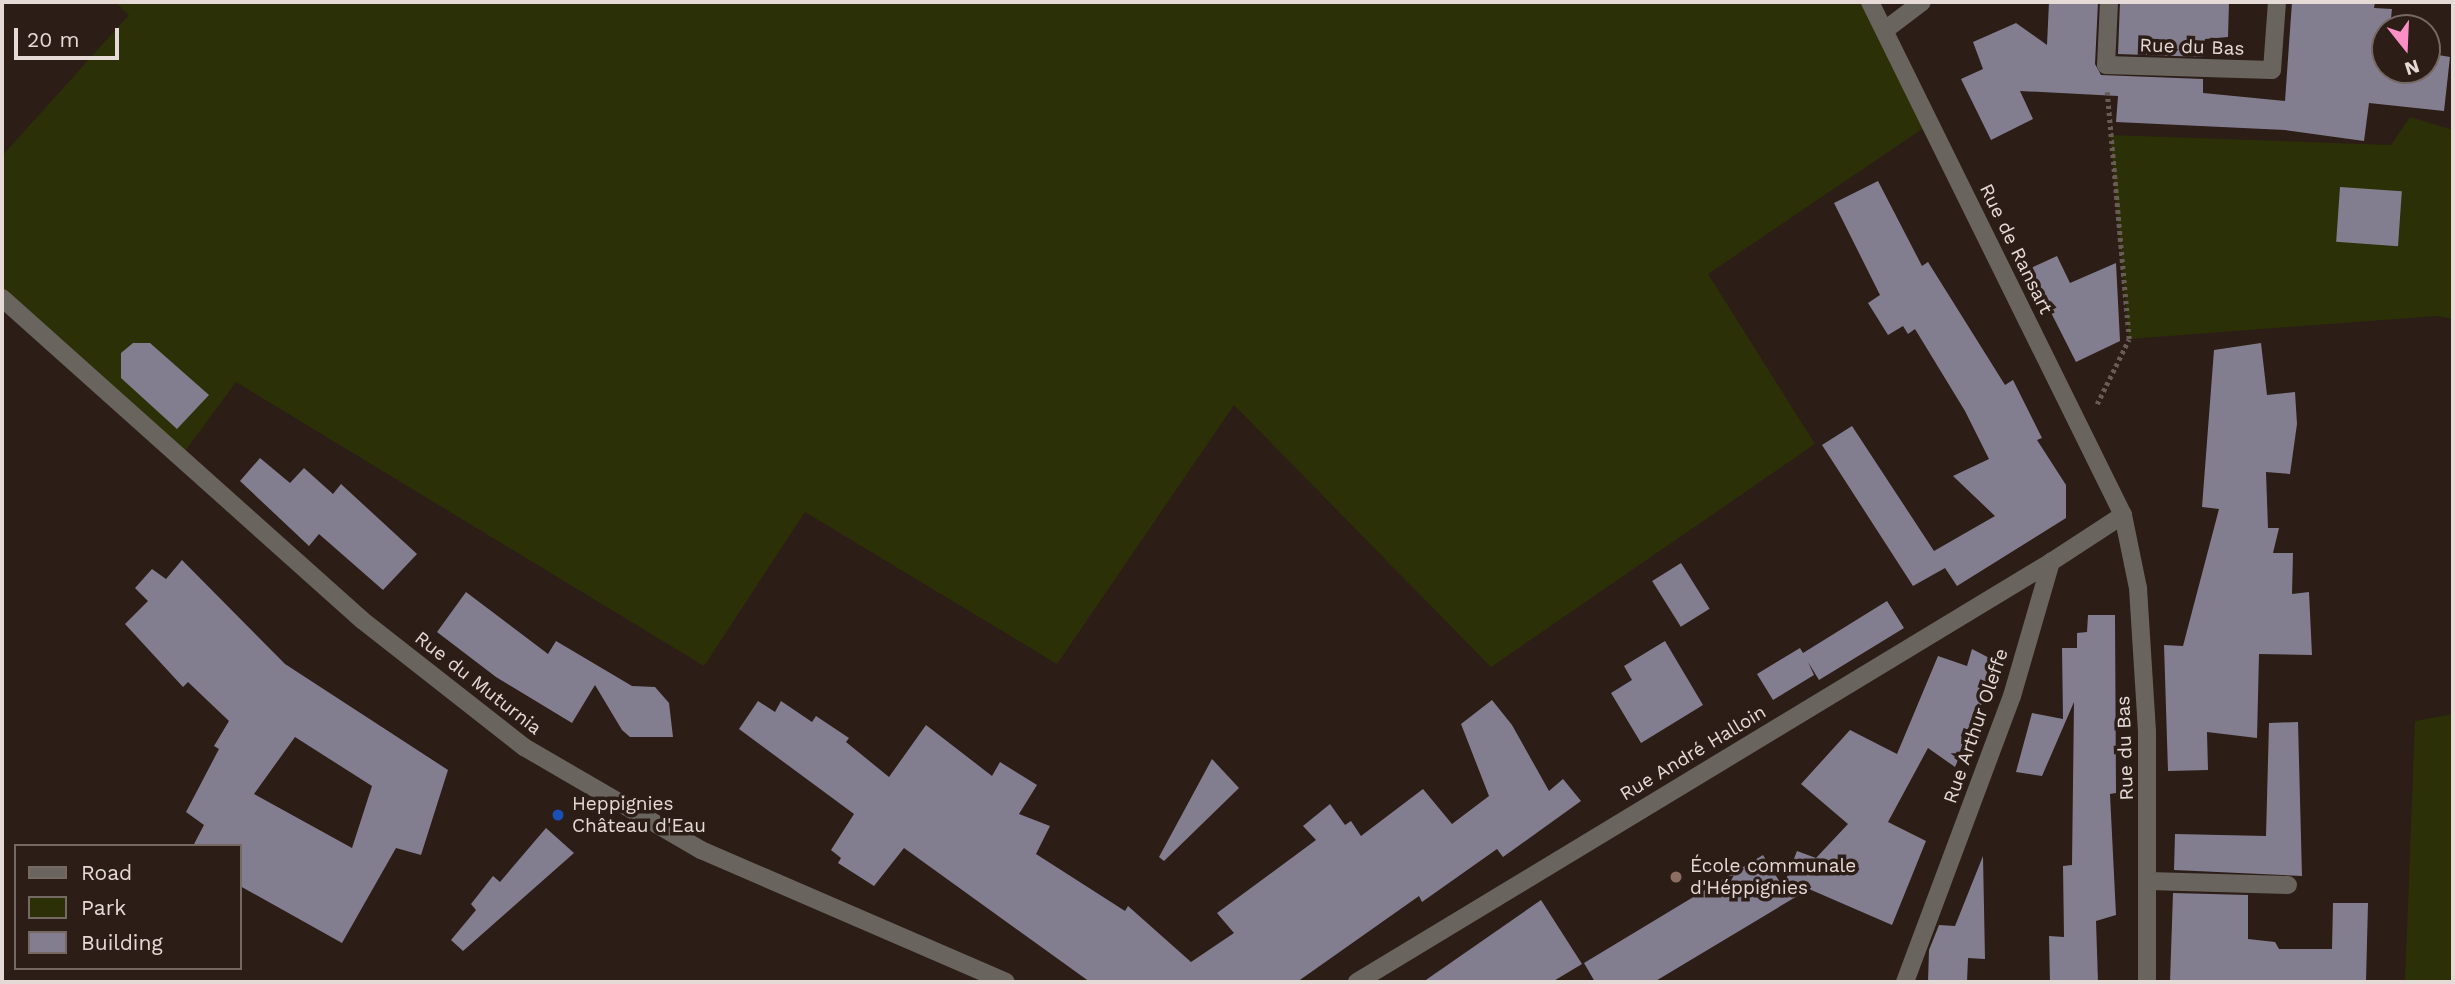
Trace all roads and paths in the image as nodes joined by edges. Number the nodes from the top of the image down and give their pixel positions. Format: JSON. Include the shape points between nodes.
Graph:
{"nodes":[{"id":1,"x":1870,"y":2,"type":"edge"},
{"id":2,"x":1922,"y":2,"type":"edge"},
{"id":3,"x":2109,"y":2,"type":"edge"},
{"id":4,"x":2277,"y":2,"type":"edge"},
{"id":5,"x":1885,"y":30,"type":"junction"},
{"id":6,"x":2106,"y":65,"type":"junction"},
{"id":7,"x":2,"y":298,"type":"edge"},
{"id":8,"x":2083,"y":433,"type":"junction"},
{"id":9,"x":2123,"y":515,"type":"junction"},
{"id":10,"x":2051,"y":562,"type":"junction"},
{"id":11,"x":2148,"y":881,"type":"junction"},
{"id":12,"x":2288,"y":884,"type":"dead end"},
{"id":13,"x":1006,"y":982,"type":"edge"},
{"id":14,"x":1357,"y":982,"type":"edge"},
{"id":15,"x":1905,"y":982,"type":"edge"},
{"id":16,"x":2147,"y":982,"type":"edge"}],
"edges":[{"from":1,"to":5,"type":"street","name":"Rue de Ransart"},
{"from":2,"to":5,"type":"street"},
{"from":3,"to":6,"type":"street"},
{"from":4,"to":6,"type":"street","name":"Rue du Bas","via":[[2272,70]]},
{"from":5,"to":8,"type":"street","name":"Rue de Ransart"},
{"from":6,"to":8,"type":"path","via":[[2129,339]]},
{"from":7,"to":13,"type":"street","name":"Rue du Muturnia","via":[[362,620],[524,747],[701,850]]},
{"from":8,"to":9,"type":"street","name":"Rue de Ransart"},
{"from":9,"to":10,"type":"street"},
{"from":9,"to":11,"type":"street","name":"Rue du Bas","via":[[2138,588],[2147,732]]},
{"from":10,"to":14,"type":"street","name":"Rue André Halloin"},
{"from":10,"to":15,"type":"street","name":"Rue Arthur Oleffe","via":[[2012,696]]},
{"from":11,"to":12,"type":"street"},
{"from":11,"to":16,"type":"street","name":"Rue du Bas"}]}
